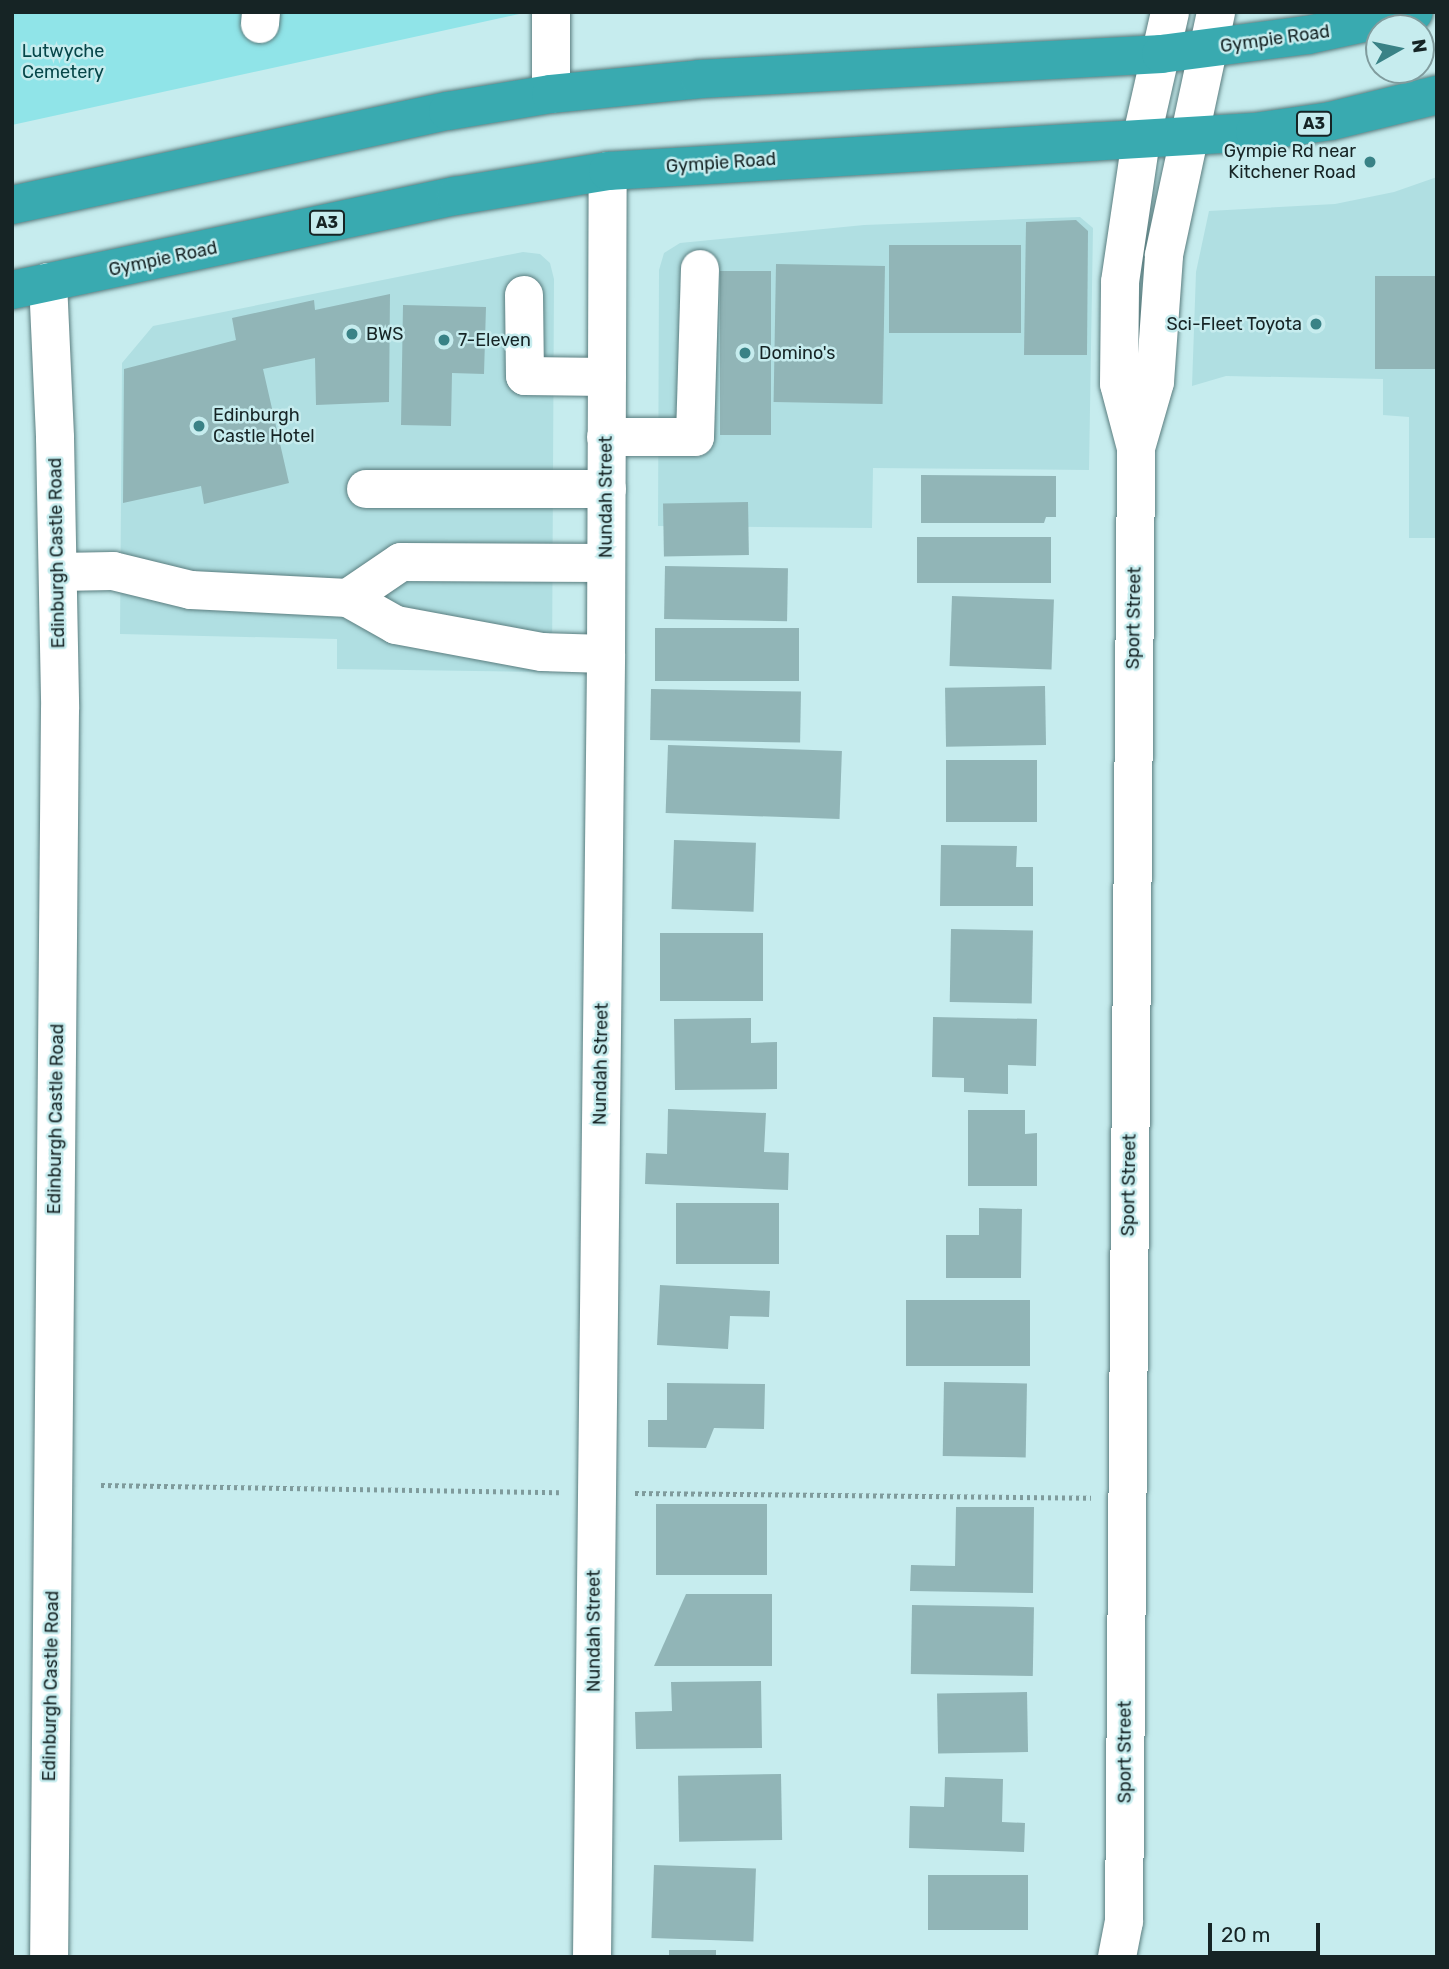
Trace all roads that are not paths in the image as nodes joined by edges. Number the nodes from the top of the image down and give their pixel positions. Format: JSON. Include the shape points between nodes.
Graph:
{"nodes":[{"id":1,"x":551,"y":12,"type":"edge"},
{"id":2,"x":1170,"y":12,"type":"edge"},
{"id":3,"x":1414,"y":12,"type":"edge"},
{"id":4,"x":1213,"y":31,"type":"edge"},
{"id":5,"x":1161,"y":54,"type":"junction"},
{"id":6,"x":551,"y":94,"type":"junction"},
{"id":7,"x":1437,"y":95,"type":"edge"},
{"id":8,"x":1189,"y":138,"type":"junction"},
{"id":9,"x":1141,"y":140,"type":"junction"},
{"id":10,"x":608,"y":171,"type":"junction"},
{"id":11,"x":12,"y":205,"type":"edge"},
{"id":12,"x":700,"y":270,"type":"dead end"},
{"id":13,"x":30,"y":286,"type":"edge"},
{"id":14,"x":524,"y":295,"type":"dead end"},
{"id":15,"x":607,"y":377,"type":"junction"},
{"id":16,"x":606,"y":437,"type":"junction"},
{"id":17,"x":1136,"y":448,"type":"junction"},
{"id":18,"x":366,"y":489,"type":"dead end"},
{"id":19,"x":607,"y":489,"type":"junction"},
{"id":20,"x":606,"y":563,"type":"junction"},
{"id":21,"x":58,"y":572,"type":"junction"},
{"id":22,"x":348,"y":598,"type":"junction"},
{"id":23,"x":606,"y":654,"type":"junction"},
{"id":24,"x":1124,"y":1945,"type":"edge"},
{"id":25,"x":48,"y":1957,"type":"edge"},
{"id":26,"x":592,"y":1957,"type":"edge"}],
"edges":[{"from":1,"to":6,"type":"street"},
{"from":2,"to":5,"type":"street","name":"Sport Street"},
{"from":3,"to":4,"type":"highway","name":"Gympie Road","via":[[1308,35]]},
{"from":4,"to":5,"type":"highway","name":"Gympie Road"},
{"from":4,"to":8,"type":"street","name":"Sport Street"},
{"from":5,"to":6,"type":"highway","name":"Gympie Road","via":[[701,79]]},
{"from":5,"to":9,"type":"street","name":"Sport Street"},
{"from":6,"to":11,"type":"highway","name":"Gympie Road","via":[[435,114]]},
{"from":7,"to":8,"type":"highway","name":"Gympie Road","number":"A3","via":[[1281,130]]},
{"from":8,"to":9,"type":"highway","name":"Gympie Road","number":"A3"},
{"from":8,"to":17,"type":"street","name":"Sport Street","via":[[1164,255],[1155,382]]},
{"from":9,"to":10,"type":"highway","name":"Gympie Road","number":"A3"},
{"from":9,"to":17,"type":"street","name":"Sport Street","via":[[1121,261],[1120,320],[1119,384]]},
{"from":10,"to":13,"type":"highway","name":"Gympie Road","number":"A3","via":[[456,196]]},
{"from":10,"to":15,"type":"street","name":"Nundah Street"},
{"from":12,"to":16,"type":"street","via":[[695,437]]},
{"from":13,"to":21,"type":"street","name":"Edinburgh Castle Road"},
{"from":14,"to":15,"type":"street","via":[[525,376]]},
{"from":15,"to":16,"type":"street","name":"Nundah Street"},
{"from":16,"to":19,"type":"street","name":"Nundah Street"},
{"from":17,"to":24,"type":"street","name":"Sport Street"},
{"from":18,"to":19,"type":"street"},
{"from":19,"to":20,"type":"street","name":"Nundah Street"},
{"from":20,"to":22,"type":"street","via":[[401,562]]},
{"from":20,"to":23,"type":"street","name":"Nundah Street"},
{"from":21,"to":22,"type":"street","via":[[113,571],[191,590]]},
{"from":21,"to":25,"type":"street","name":"Edinburgh Castle Road"},
{"from":22,"to":23,"type":"street","via":[[396,625],[541,652]]},
{"from":23,"to":26,"type":"street","name":"Nundah Street"}]}
